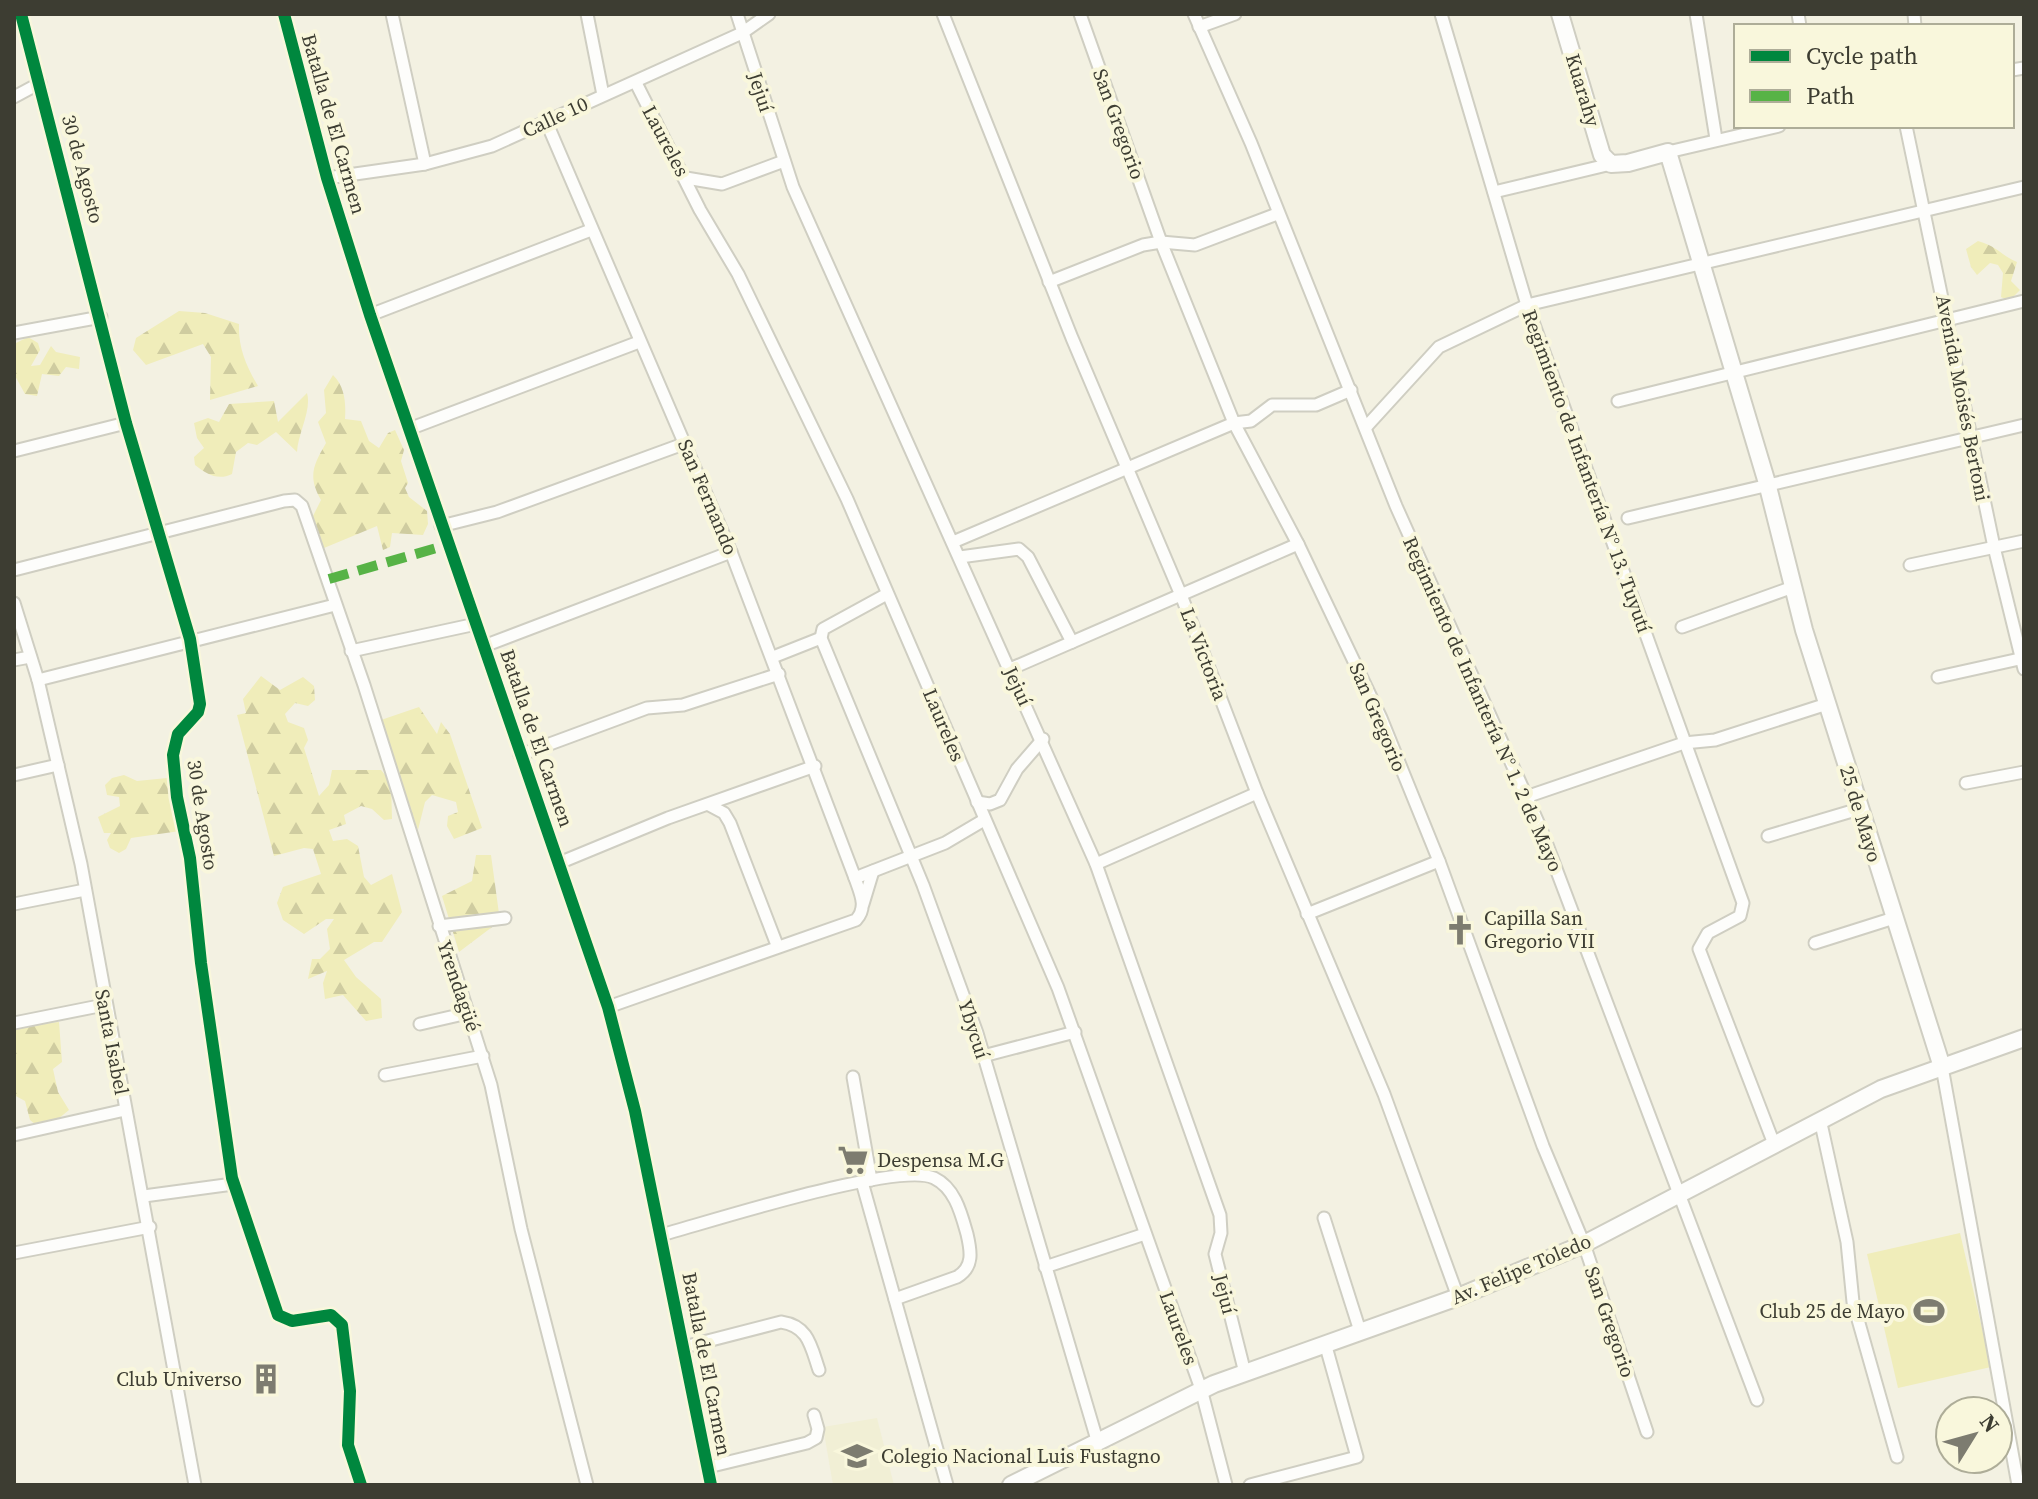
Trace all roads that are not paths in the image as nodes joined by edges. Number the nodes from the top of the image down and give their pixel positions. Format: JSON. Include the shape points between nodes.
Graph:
{"nodes":[{"id":1,"x":21,"y":14,"type":"edge"},
{"id":2,"x":284,"y":14,"type":"edge"},
{"id":3,"x":392,"y":14,"type":"edge"},
{"id":4,"x":587,"y":14,"type":"edge"},
{"id":5,"x":737,"y":14,"type":"edge"},
{"id":6,"x":769,"y":14,"type":"edge"},
{"id":7,"x":943,"y":14,"type":"edge"},
{"id":8,"x":1080,"y":14,"type":"edge"},
{"id":9,"x":1194,"y":14,"type":"edge"},
{"id":10,"x":1235,"y":14,"type":"edge"},
{"id":11,"x":1441,"y":14,"type":"edge"},
{"id":12,"x":1560,"y":14,"type":"edge"},
{"id":13,"x":1696,"y":14,"type":"edge"},
{"id":14,"x":1199,"y":27,"type":"junction"},
{"id":15,"x":742,"y":33,"type":"junction"},
{"id":16,"x":40,"y":83,"type":"junction"},
{"id":17,"x":636,"y":83,"type":"junction"},
{"id":18,"x":603,"y":95,"type":"junction"},
{"id":19,"x":14,"y":97,"type":"edge"},
{"id":20,"x":546,"y":121,"type":"junction"},
{"id":21,"x":1769,"y":128,"type":"edge"},
{"id":22,"x":1906,"y":128,"type":"edge"},
{"id":23,"x":1716,"y":139,"type":"junction"},
{"id":24,"x":1668,"y":152,"type":"junction"},
{"id":25,"x":784,"y":161,"type":"junction"},
{"id":26,"x":425,"y":164,"type":"junction"},
{"id":27,"x":1611,"y":164,"type":"junction"},
{"id":28,"x":327,"y":178,"type":"junction"},
{"id":29,"x":686,"y":178,"type":"junction"},
{"id":30,"x":2024,"y":187,"type":"edge"},
{"id":31,"x":1494,"y":192,"type":"junction"},
{"id":32,"x":1925,"y":209,"type":"junction"},
{"id":33,"x":1277,"y":214,"type":"junction"},
{"id":34,"x":591,"y":230,"type":"junction"},
{"id":35,"x":1161,"y":242,"type":"junction"},
{"id":36,"x":1701,"y":261,"type":"junction"},
{"id":37,"x":1049,"y":282,"type":"junction"},
{"id":38,"x":2024,"y":301,"type":"edge"},
{"id":39,"x":1527,"y":305,"type":"junction"},
{"id":40,"x":370,"y":315,"type":"junction"},
{"id":41,"x":101,"y":317,"type":"junction"},
{"id":42,"x":1948,"y":320,"type":"junction"},
{"id":43,"x":14,"y":333,"type":"edge"},
{"id":44,"x":639,"y":342,"type":"junction"},
{"id":45,"x":1735,"y":370,"type":"junction"},
{"id":46,"x":1351,"y":390,"type":"junction"},
{"id":47,"x":1618,"y":401,"type":"dead end"},
{"id":48,"x":126,"y":423,"type":"junction"},
{"id":49,"x":1234,"y":423,"type":"junction"},
{"id":50,"x":2024,"y":425,"type":"edge"},
{"id":51,"x":1366,"y":427,"type":"junction"},
{"id":52,"x":409,"y":429,"type":"junction"},
{"id":53,"x":1970,"y":436,"type":"junction"},
{"id":54,"x":686,"y":443,"type":"junction"},
{"id":55,"x":14,"y":451,"type":"edge"},
{"id":56,"x":1129,"y":466,"type":"junction"},
{"id":57,"x":1767,"y":483,"type":"junction"},
{"id":58,"x":1628,"y":518,"type":"dead end"},
{"id":59,"x":441,"y":526,"type":"junction"},
{"id":60,"x":160,"y":533,"type":"junction"},
{"id":61,"x":2024,"y":541,"type":"edge"},
{"id":62,"x":953,"y":542,"type":"junction"},
{"id":63,"x":1298,"y":544,"type":"junction"},
{"id":64,"x":1994,"y":547,"type":"junction"},
{"id":65,"x":731,"y":552,"type":"junction"},
{"id":66,"x":960,"y":557,"type":"junction"},
{"id":67,"x":1910,"y":565,"type":"dead end"},
{"id":68,"x":14,"y":570,"type":"edge"},
{"id":69,"x":1793,"y":587,"type":"junction"},
{"id":70,"x":887,"y":594,"type":"junction"},
{"id":71,"x":1181,"y":595,"type":"junction"},
{"id":72,"x":14,"y":603,"type":"edge"},
{"id":73,"x":335,"y":605,"type":"junction"},
{"id":74,"x":476,"y":624,"type":"junction"},
{"id":75,"x":1682,"y":627,"type":"dead end"},
{"id":76,"x":822,"y":634,"type":"junction"},
{"id":77,"x":190,"y":639,"type":"junction"},
{"id":78,"x":1072,"y":642,"type":"junction"},
{"id":79,"x":484,"y":646,"type":"junction"},
{"id":80,"x":351,"y":651,"type":"junction"},
{"id":81,"x":30,"y":657,"type":"junction"},
{"id":82,"x":773,"y":657,"type":"junction"},
{"id":83,"x":14,"y":660,"type":"edge"},
{"id":84,"x":2023,"y":662,"type":"edge"},
{"id":85,"x":1010,"y":669,"type":"junction"},
{"id":86,"x":779,"y":674,"type":"junction"},
{"id":87,"x":1938,"y":677,"type":"dead end"},
{"id":88,"x":38,"y":680,"type":"junction"},
{"id":89,"x":1827,"y":704,"type":"junction"},
{"id":90,"x":1043,"y":739,"type":"junction"},
{"id":91,"x":1684,"y":743,"type":"junction"},
{"id":92,"x":520,"y":755,"type":"junction"},
{"id":93,"x":58,"y":765,"type":"junction"},
{"id":94,"x":815,"y":766,"type":"junction"},
{"id":95,"x":2024,"y":772,"type":"edge"},
{"id":96,"x":14,"y":775,"type":"edge"},
{"id":97,"x":1966,"y":783,"type":"dead end"},
{"id":98,"x":1257,"y":793,"type":"junction"},
{"id":99,"x":1526,"y":797,"type":"junction"},
{"id":100,"x":977,"y":802,"type":"junction"},
{"id":101,"x":709,"y":805,"type":"junction"},
{"id":102,"x":1859,"y":809,"type":"junction"},
{"id":103,"x":984,"y":820,"type":"junction"},
{"id":104,"x":1768,"y":836,"type":"dead end"},
{"id":105,"x":908,"y":855,"type":"junction"},
{"id":106,"x":1439,"y":861,"type":"junction"},
{"id":107,"x":559,"y":863,"type":"junction"},
{"id":108,"x":1096,"y":864,"type":"junction"},
{"id":109,"x":873,"y":871,"type":"junction"},
{"id":110,"x":855,"y":878,"type":"junction"},
{"id":111,"x":85,"y":890,"type":"junction"},
{"id":112,"x":14,"y":904,"type":"edge"},
{"id":113,"x":863,"y":904,"type":"junction"},
{"id":114,"x":1307,"y":914,"type":"junction"},
{"id":115,"x":505,"y":918,"type":"dead end"},
{"id":116,"x":1894,"y":918,"type":"junction"},
{"id":117,"x":439,"y":926,"type":"junction"},
{"id":118,"x":1815,"y":943,"type":"dead end"},
{"id":119,"x":777,"y":945,"type":"junction"},
{"id":120,"x":104,"y":1005,"type":"junction"},
{"id":121,"x":608,"y":1007,"type":"junction"},
{"id":122,"x":468,"y":1013,"type":"junction"},
{"id":123,"x":14,"y":1023,"type":"edge"},
{"id":124,"x":420,"y":1024,"type":"dead end"},
{"id":125,"x":1075,"y":1032,"type":"junction"},
{"id":126,"x":2024,"y":1038,"type":"edge"},
{"id":127,"x":483,"y":1056,"type":"junction"},
{"id":128,"x":983,"y":1056,"type":"junction"},
{"id":129,"x":1942,"y":1067,"type":"junction"},
{"id":130,"x":385,"y":1075,"type":"dead end"},
{"id":131,"x":853,"y":1077,"type":"dead end"},
{"id":132,"x":125,"y":1110,"type":"junction"},
{"id":133,"x":1820,"y":1119,"type":"junction"},
{"id":134,"x":14,"y":1135,"type":"edge"},
{"id":135,"x":1774,"y":1144,"type":"junction"},
{"id":136,"x":866,"y":1181,"type":"junction"},
{"id":137,"x":233,"y":1184,"type":"junction"},
{"id":138,"x":1677,"y":1195,"type":"junction"},
{"id":139,"x":144,"y":1196,"type":"junction"},
{"id":140,"x":1324,"y":1218,"type":"dead end"},
{"id":141,"x":150,"y":1227,"type":"junction"},
{"id":142,"x":1145,"y":1234,"type":"junction"},
{"id":143,"x":661,"y":1235,"type":"junction"},
{"id":144,"x":1584,"y":1244,"type":"junction"},
{"id":145,"x":14,"y":1253,"type":"edge"},
{"id":146,"x":1045,"y":1267,"type":"junction"},
{"id":147,"x":1458,"y":1297,"type":"junction"},
{"id":148,"x":895,"y":1299,"type":"junction"},
{"id":149,"x":1360,"y":1331,"type":"junction"},
{"id":150,"x":1325,"y":1343,"type":"junction"},
{"id":151,"x":684,"y":1347,"type":"junction"},
{"id":152,"x":819,"y":1370,"type":"dead end"},
{"id":153,"x":1245,"y":1373,"type":"junction"},
{"id":154,"x":1201,"y":1389,"type":"junction"},
{"id":155,"x":1757,"y":1400,"type":"dead end"},
{"id":156,"x":814,"y":1415,"type":"dead end"},
{"id":157,"x":1647,"y":1432,"type":"dead end"},
{"id":158,"x":1097,"y":1440,"type":"junction"},
{"id":159,"x":1897,"y":1457,"type":"dead end"},
{"id":160,"x":708,"y":1467,"type":"junction"},
{"id":161,"x":195,"y":1485,"type":"edge"},
{"id":162,"x":361,"y":1485,"type":"edge"},
{"id":163,"x":587,"y":1485,"type":"edge"},
{"id":164,"x":711,"y":1485,"type":"edge"},
{"id":165,"x":947,"y":1485,"type":"edge"},
{"id":166,"x":1011,"y":1485,"type":"edge"},
{"id":167,"x":1226,"y":1485,"type":"edge"},
{"id":168,"x":1250,"y":1485,"type":"edge"},
{"id":169,"x":2018,"y":1485,"type":"edge"}],
"edges":[{"from":1,"to":16,"type":"street","name":"30 de Agosto"},
{"from":2,"to":28,"type":"street","name":"Batalla de El Carmen"},
{"from":3,"to":26,"type":"street"},
{"from":4,"to":18,"type":"street"},
{"from":5,"to":15,"type":"street","name":"Jejuí"},
{"from":6,"to":15,"type":"street","name":"Calle 10"},
{"from":7,"to":37,"type":"street","name":"La Victoria"},
{"from":8,"to":35,"type":"street","name":"San Gregorio"},
{"from":9,"to":14,"type":"street","name":"Regimiento de Infantería N° 1. 2 de Mayo"},
{"from":10,"to":14,"type":"street"},
{"from":11,"to":31,"type":"street","name":"Regimiento de Infantería N° 13. Tuyutí"},
{"from":12,"to":27,"type":"street","name":"Kuarahy","via":[[1602,155]]},
{"from":13,"to":23,"type":"street"},
{"from":14,"to":33,"type":"street","name":"Regimiento de Infantería N° 1. 2 de Mayo"},
{"from":15,"to":17,"type":"street","name":"Calle 10"},
{"from":15,"to":25,"type":"street","name":"Jejuí"},
{"from":16,"to":19,"type":"street"},
{"from":16,"to":41,"type":"street","name":"30 de Agosto"},
{"from":17,"to":18,"type":"street","name":"Calle 10"},
{"from":17,"to":29,"type":"street","name":"Laureles"},
{"from":18,"to":20,"type":"street","name":"Calle 10"},
{"from":20,"to":26,"type":"street","name":"Calle 10","via":[[492,146]]},
{"from":20,"to":34,"type":"street","name":"San Fernando"},
{"from":21,"to":23,"type":"street"},
{"from":22,"to":32,"type":"street","name":"Avenida Moisés Bertoni"},
{"from":23,"to":24,"type":"street"},
{"from":24,"to":27,"type":"street"},
{"from":24,"to":36,"type":"street","name":"25 de Mayo"},
{"from":25,"to":29,"type":"street","via":[[722,184]]},
{"from":25,"to":62,"type":"street","name":"Jejuí"},
{"from":26,"to":28,"type":"street","name":"Calle 10"},
{"from":27,"to":31,"type":"street"},
{"from":28,"to":40,"type":"street","name":"Batalla de El Carmen"},
{"from":29,"to":70,"type":"street","name":"Laureles","via":[[784,368]]},
{"from":30,"to":32,"type":"street"},
{"from":31,"to":39,"type":"street","name":"Regimiento de Infantería N° 13. Tuyutí"},
{"from":32,"to":36,"type":"street"},
{"from":32,"to":42,"type":"street","name":"Avenida Moisés Bertoni"},
{"from":33,"to":35,"type":"street","via":[[1195,245]]},
{"from":33,"to":46,"type":"street","name":"Regimiento de Infantería N° 1. 2 de Mayo"},
{"from":34,"to":40,"type":"street"},
{"from":34,"to":44,"type":"street","name":"San Fernando"},
{"from":35,"to":37,"type":"street"},
{"from":35,"to":49,"type":"street","name":"San Gregorio"},
{"from":36,"to":39,"type":"street"},
{"from":36,"to":45,"type":"street","name":"25 de Mayo"},
{"from":37,"to":56,"type":"street","name":"La Victoria"},
{"from":38,"to":42,"type":"street"},
{"from":39,"to":51,"type":"street","via":[[1439,347]]},
{"from":39,"to":91,"type":"street","name":"Regimiento de Infantería N° 13. Tuyutí"},
{"from":40,"to":52,"type":"street","name":"Batalla de El Carmen"},
{"from":41,"to":43,"type":"street"},
{"from":41,"to":48,"type":"street","name":"30 de Agosto"},
{"from":42,"to":45,"type":"street"},
{"from":42,"to":53,"type":"street","name":"Avenida Moisés Bertoni"},
{"from":44,"to":52,"type":"street"},
{"from":44,"to":54,"type":"street","name":"San Fernando"},
{"from":45,"to":47,"type":"street"},
{"from":45,"to":57,"type":"street","name":"25 de Mayo"},
{"from":46,"to":49,"type":"street","via":[[1316,405],[1272,405],[1251,421]]},
{"from":46,"to":51,"type":"street","name":"Regimiento de Infantería N° 1. 2 de Mayo"},
{"from":48,"to":55,"type":"street"},
{"from":48,"to":60,"type":"street","name":"30 de Agosto"},
{"from":49,"to":56,"type":"street"},
{"from":49,"to":63,"type":"street","name":"San Gregorio"},
{"from":50,"to":53,"type":"street"},
{"from":51,"to":99,"type":"street","name":"Regimiento de Infantería N° 1. 2 de Mayo"},
{"from":52,"to":59,"type":"street","name":"Batalla de El Carmen"},
{"from":53,"to":57,"type":"street"},
{"from":53,"to":64,"type":"street","name":"Avenida Moisés Bertoni"},
{"from":54,"to":59,"type":"street","via":[[497,512]]},
{"from":54,"to":65,"type":"street","name":"San Fernando"},
{"from":56,"to":62,"type":"street"},
{"from":56,"to":71,"type":"street","name":"La Victoria"},
{"from":57,"to":58,"type":"street"},
{"from":57,"to":69,"type":"street","name":"25 de Mayo"},
{"from":59,"to":74,"type":"street","name":"Batalla de El Carmen"},
{"from":60,"to":68,"type":"street"},
{"from":60,"to":73,"type":"street","name":"Yrendagüé","via":[[295,500],[302,506]]},
{"from":60,"to":77,"type":"street","name":"30 de Agosto"},
{"from":61,"to":64,"type":"street"},
{"from":62,"to":66,"type":"street","name":"Jejuí"},
{"from":63,"to":71,"type":"street"},
{"from":63,"to":106,"type":"street","name":"San Gregorio","via":[[1381,718]]},
{"from":64,"to":67,"type":"street"},
{"from":64,"to":84,"type":"street","name":"Avenida Moisés Bertoni"},
{"from":65,"to":79,"type":"street"},
{"from":65,"to":82,"type":"street","name":"San Fernando"},
{"from":66,"to":78,"type":"street","via":[[1019,549]]},
{"from":66,"to":85,"type":"street","name":"Jejuí"},
{"from":69,"to":75,"type":"street"},
{"from":69,"to":89,"type":"street","name":"25 de Mayo"},
{"from":70,"to":76,"type":"street"},
{"from":70,"to":100,"type":"street","name":"Laureles"},
{"from":71,"to":78,"type":"street"},
{"from":71,"to":98,"type":"street","name":"La Victoria"},
{"from":72,"to":81,"type":"street","name":"Santa Isabel"},
{"from":73,"to":77,"type":"street"},
{"from":73,"to":80,"type":"street","name":"Yrendagüé"},
{"from":74,"to":79,"type":"street","name":"Batalla de El Carmen"},
{"from":74,"to":80,"type":"street"},
{"from":76,"to":82,"type":"street"},
{"from":76,"to":105,"type":"street","name":"Ybycuí"},
{"from":77,"to":88,"type":"street"},
{"from":77,"to":137,"type":"street","name":"30 de Agosto","via":[[200,704],[178,734],[173,755]]},
{"from":78,"to":85,"type":"street"},
{"from":79,"to":92,"type":"street","name":"Batalla de El Carmen"},
{"from":80,"to":117,"type":"street","name":"Yrendagüé"},
{"from":81,"to":83,"type":"street"},
{"from":81,"to":88,"type":"street","name":"Santa Isabel"},
{"from":82,"to":86,"type":"street","name":"San Fernando"},
{"from":84,"to":87,"type":"street"},
{"from":85,"to":90,"type":"street","name":"Jejuí"},
{"from":86,"to":92,"type":"street","via":[[683,705],[647,708]]},
{"from":86,"to":94,"type":"street","name":"San Fernando"},
{"from":88,"to":93,"type":"street","name":"Santa Isabel"},
{"from":89,"to":91,"type":"street","via":[[1715,740]]},
{"from":89,"to":102,"type":"street","name":"25 de Mayo"},
{"from":90,"to":100,"type":"street","via":[[1000,800]]},
{"from":90,"to":108,"type":"street","name":"Jejuí"},
{"from":91,"to":99,"type":"street"},
{"from":91,"to":135,"type":"street","name":"Regimiento de Infantería N° 13. Tuyutí","via":[[1744,910],[1708,933],[1699,949]]},
{"from":92,"to":107,"type":"street","name":"Batalla de El Carmen"},
{"from":93,"to":96,"type":"street"},
{"from":93,"to":111,"type":"street","name":"Santa Isabel"},
{"from":94,"to":101,"type":"street"},
{"from":94,"to":110,"type":"street","name":"San Fernando"},
{"from":95,"to":97,"type":"street"},
{"from":98,"to":108,"type":"street"},
{"from":98,"to":114,"type":"street","name":"La Victoria"},
{"from":99,"to":138,"type":"street","name":"Regimiento de Infantería N° 1. 2 de Mayo"},
{"from":100,"to":103,"type":"street","name":"Laureles"},
{"from":101,"to":107,"type":"street"},
{"from":101,"to":119,"type":"street","via":[[730,823]]},
{"from":102,"to":104,"type":"street"},
{"from":102,"to":116,"type":"street","name":"25 de Mayo"},
{"from":103,"to":105,"type":"street","via":[[945,843]]},
{"from":103,"to":125,"type":"street","name":"Laureles"},
{"from":105,"to":109,"type":"street"},
{"from":105,"to":128,"type":"street","name":"Ybycuí"},
{"from":106,"to":114,"type":"street"},
{"from":106,"to":144,"type":"street","name":"San Gregorio"},
{"from":107,"to":121,"type":"street","name":"Batalla de El Carmen"},
{"from":108,"to":153,"type":"street","name":"Jejuí","via":[[1220,1215],[1215,1254]]},
{"from":109,"to":110,"type":"street"},
{"from":109,"to":113,"type":"street"},
{"from":110,"to":113,"type":"street","name":"San Fernando"},
{"from":111,"to":112,"type":"street"},
{"from":111,"to":120,"type":"street","name":"Santa Isabel"},
{"from":113,"to":119,"type":"street","via":[[856,920]]},
{"from":114,"to":147,"type":"street","name":"La Victoria","via":[[1384,1094]]},
{"from":115,"to":117,"type":"street"},
{"from":116,"to":118,"type":"street"},
{"from":116,"to":129,"type":"street","name":"25 de Mayo"},
{"from":117,"to":122,"type":"street","name":"Yrendagüé"},
{"from":119,"to":121,"type":"street"},
{"from":120,"to":123,"type":"street"},
{"from":120,"to":132,"type":"street","name":"Santa Isabel"},
{"from":121,"to":143,"type":"street","name":"Batalla de El Carmen"},
{"from":122,"to":124,"type":"street"},
{"from":122,"to":127,"type":"street","name":"Yrendagüé"},
{"from":125,"to":128,"type":"street"},
{"from":125,"to":142,"type":"street","name":"Laureles"},
{"from":126,"to":129,"type":"street","name":"Av. Felipe Toledo"},
{"from":127,"to":130,"type":"street"},
{"from":127,"to":163,"type":"street","name":"Yrendagüé"},
{"from":128,"to":146,"type":"street","name":"Ybycuí"},
{"from":129,"to":133,"type":"street","name":"Av. Felipe Toledo"},
{"from":129,"to":169,"type":"street","name":"25 de Mayo"},
{"from":131,"to":136,"type":"street"},
{"from":132,"to":134,"type":"street"},
{"from":132,"to":139,"type":"street","name":"Santa Isabel"},
{"from":133,"to":135,"type":"street","name":"Av. Felipe Toledo"},
{"from":133,"to":159,"type":"street","via":[[1847,1242],[1853,1302]]},
{"from":135,"to":138,"type":"street","name":"Av. Felipe Toledo"},
{"from":136,"to":143,"type":"street"},
{"from":136,"to":148,"type":"street"},
{"from":136,"to":148,"type":"street","via":[[905,1173],[935,1178],[958,1203],[970,1246],[966,1272]]},
{"from":137,"to":139,"type":"street"},
{"from":137,"to":162,"type":"street","name":"30 de Agosto","via":[[278,1315],[292,1321],[331,1315],[342,1325],[350,1391],[348,1445]]},
{"from":138,"to":144,"type":"street","name":"Av. Felipe Toledo"},
{"from":138,"to":155,"type":"street","name":"Regimiento de Infantería N° 1. 2 de Mayo"},
{"from":139,"to":141,"type":"street","name":"Santa Isabel"},
{"from":140,"to":149,"type":"street"},
{"from":141,"to":145,"type":"street"},
{"from":141,"to":161,"type":"street","name":"Santa Isabel"},
{"from":142,"to":146,"type":"street"},
{"from":142,"to":154,"type":"street","name":"Laureles"},
{"from":143,"to":151,"type":"street","name":"Batalla de El Carmen"},
{"from":144,"to":147,"type":"street","name":"Av. Felipe Toledo"},
{"from":144,"to":157,"type":"street","name":"San Gregorio"},
{"from":146,"to":158,"type":"street","name":"Ybycuí"},
{"from":147,"to":149,"type":"street","name":"Av. Felipe Toledo"},
{"from":148,"to":165,"type":"street"},
{"from":149,"to":150,"type":"street","name":"Av. Felipe Toledo"},
{"from":150,"to":153,"type":"street","name":"Av. Felipe Toledo"},
{"from":150,"to":168,"type":"street","via":[[1357,1457]]},
{"from":151,"to":152,"type":"street","via":[[781,1322],[797,1325],[808,1336]]},
{"from":151,"to":160,"type":"street","name":"Batalla de El Carmen"},
{"from":153,"to":154,"type":"street","name":"Av. Felipe Toledo"},
{"from":154,"to":158,"type":"street","name":"Av. Felipe Toledo"},
{"from":154,"to":167,"type":"street","name":"Laureles"},
{"from":156,"to":160,"type":"street","via":[[816,1438],[807,1443]]},
{"from":158,"to":166,"type":"street","name":"Av. Felipe Toledo"},
{"from":160,"to":164,"type":"street","name":"Batalla de El Carmen"}]}
